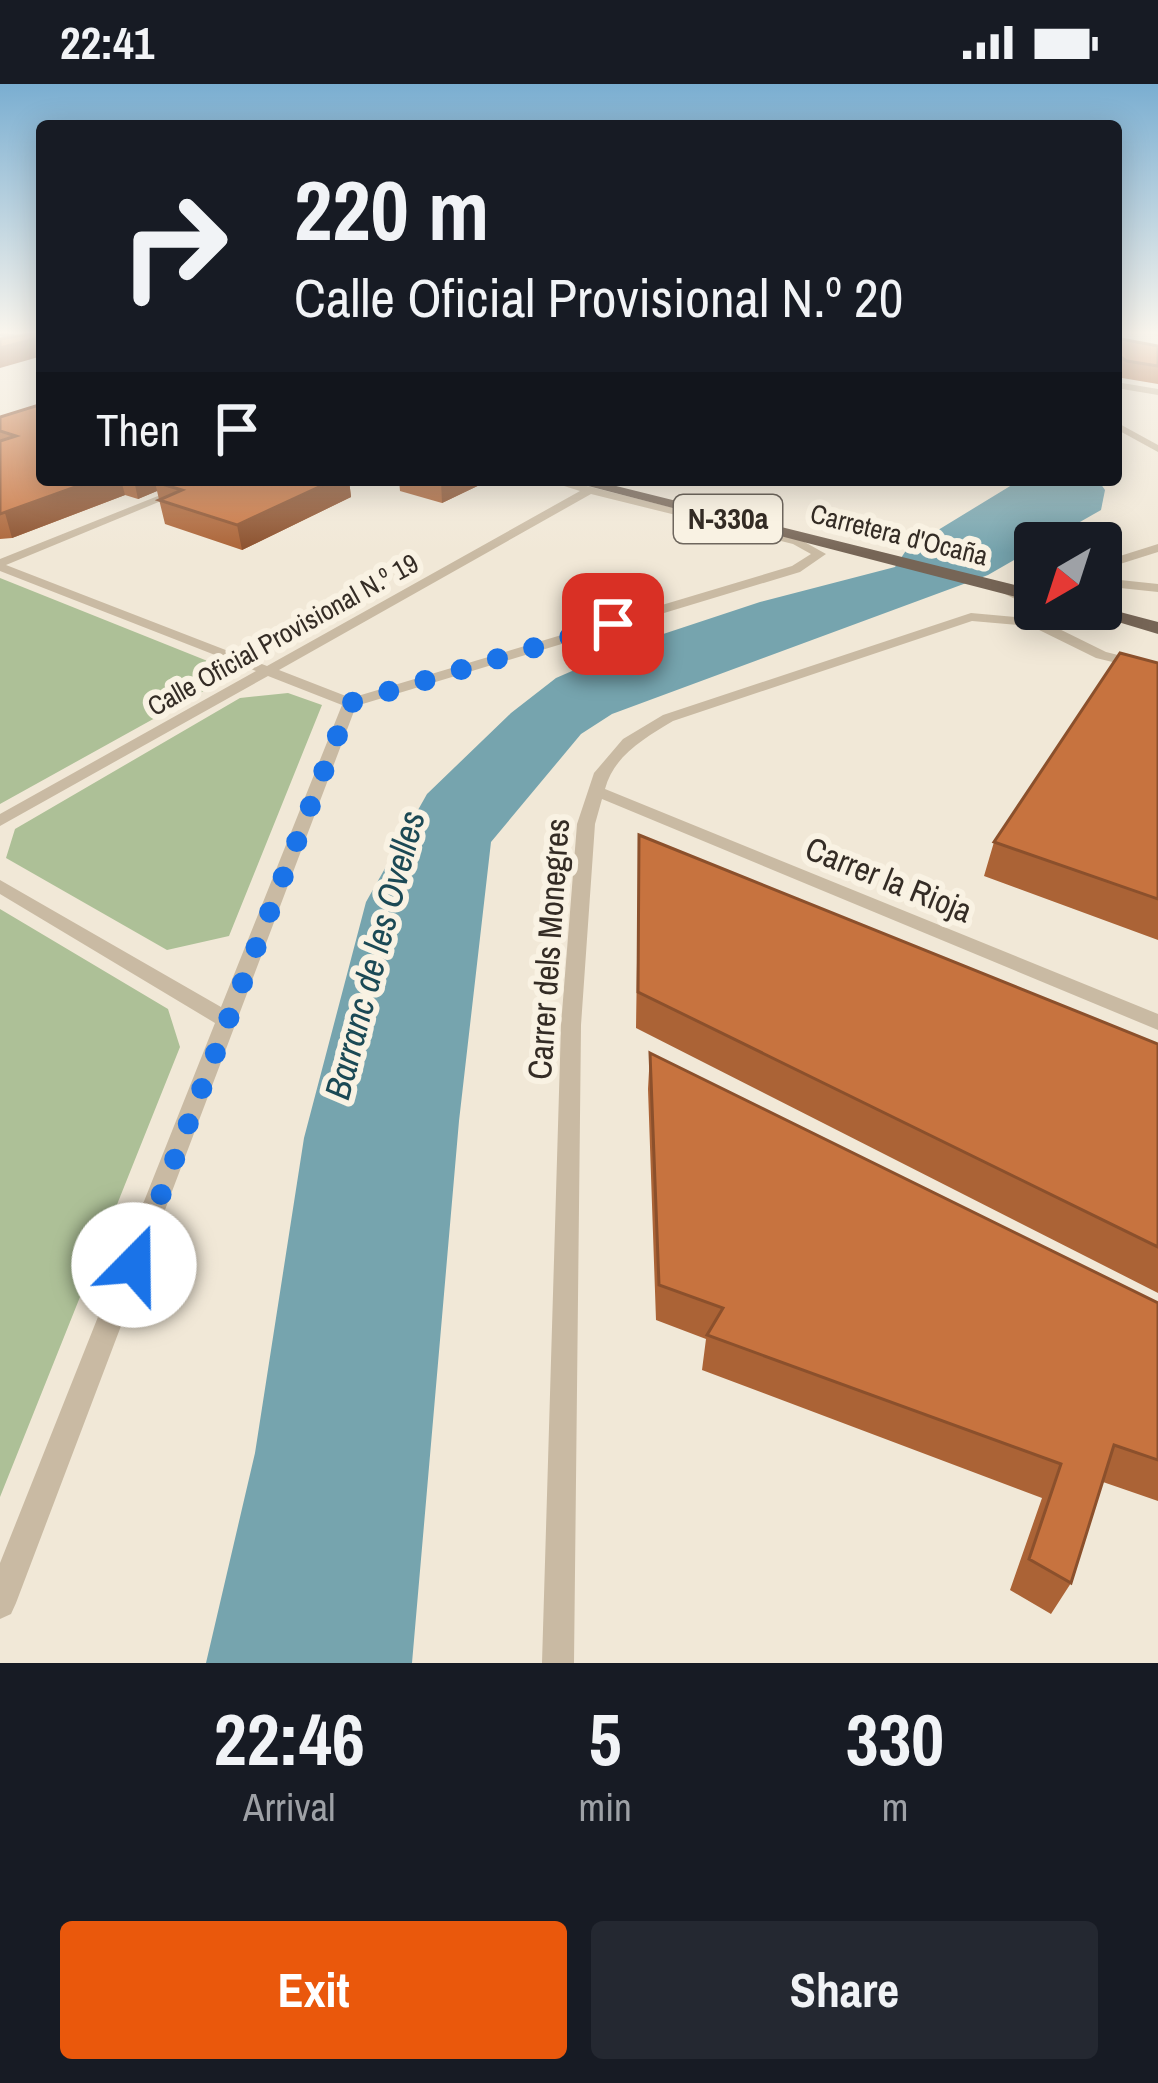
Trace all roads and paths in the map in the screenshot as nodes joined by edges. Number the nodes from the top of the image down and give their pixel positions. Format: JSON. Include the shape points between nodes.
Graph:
{"nodes":[{"id":1,"x":1122,"y":428,"type":"edge"},
{"id":2,"x":1158,"y":449,"type":"edge"},
{"id":3,"x":192,"y":486,"type":"edge"},
{"id":4,"x":579,"y":486,"type":"edge"},
{"id":5,"x":595,"y":486,"type":"edge"},
{"id":6,"x":596,"y":486,"type":"edge"},
{"id":7,"x":1155,"y":550,"type":"edge"},
{"id":8,"x":1122,"y":560,"type":"edge"},
{"id":9,"x":0,"y":565,"type":"edge"},
{"id":10,"x":1122,"y":583,"type":"edge"},
{"id":11,"x":1158,"y":584,"type":"edge"},
{"id":12,"x":1014,"y":591,"type":"edge"},
{"id":13,"x":1122,"y":616,"type":"edge"},
{"id":14,"x":1158,"y":624,"type":"edge"},
{"id":15,"x":1060,"y":630,"type":"edge"},
{"id":16,"x":1067,"y":637,"type":"junction"},
{"id":17,"x":1158,"y":669,"type":"edge"},
{"id":18,"x":266,"y":672,"type":"junction"},
{"id":19,"x":350,"y":703,"type":"junction"},
{"id":20,"x":596,"y":791,"type":"junction"},
{"id":21,"x":0,"y":821,"type":"edge"},
{"id":22,"x":0,"y":886,"type":"edge"},
{"id":23,"x":228,"y":1021,"type":"junction"},
{"id":24,"x":1158,"y":1022,"type":"edge"},
{"id":25,"x":0,"y":1604,"type":"edge"},
{"id":26,"x":558,"y":1663,"type":"edge"}],
"edges":[{"from":1,"to":2,"type":"street"},
{"from":3,"to":9,"type":"street"},
{"from":4,"to":18,"type":"street","name":"Calle Oficial Provisional N.º 19"},
{"from":5,"to":19,"type":"street","name":"Carretera d'Ocaña","via":[[820,554],[796,569]]},
{"from":6,"to":12,"type":"main road","name":"Carretera d'Ocaña","number":"N-330a"},
{"from":7,"to":8,"type":"street"},
{"from":7,"to":11,"type":"street","via":[[1145,561]]},
{"from":9,"to":18,"type":"street"},
{"from":10,"to":11,"type":"street"},
{"from":13,"to":14,"type":"main road"},
{"from":15,"to":16,"type":"street","name":"Carretera d'Ocaña"},
{"from":16,"to":17,"type":"street","name":"Carrer dels Monegres"},
{"from":16,"to":20,"type":"street","name":"Carrer dels Monegres","via":[[1015,617],[953,621],[668,718],[628,742]]},
{"from":18,"to":19,"type":"street"},
{"from":18,"to":21,"type":"street","name":"Calle Oficial Provisional N.º 19"},
{"from":19,"to":23,"type":"street"},
{"from":20,"to":24,"type":"street","name":"Carrer la Rioja"},
{"from":20,"to":26,"type":"street","name":"Carrer dels Monegres","via":[[586,824],[571,1025]]},
{"from":22,"to":23,"type":"street"},
{"from":23,"to":25,"type":"street"}]}
